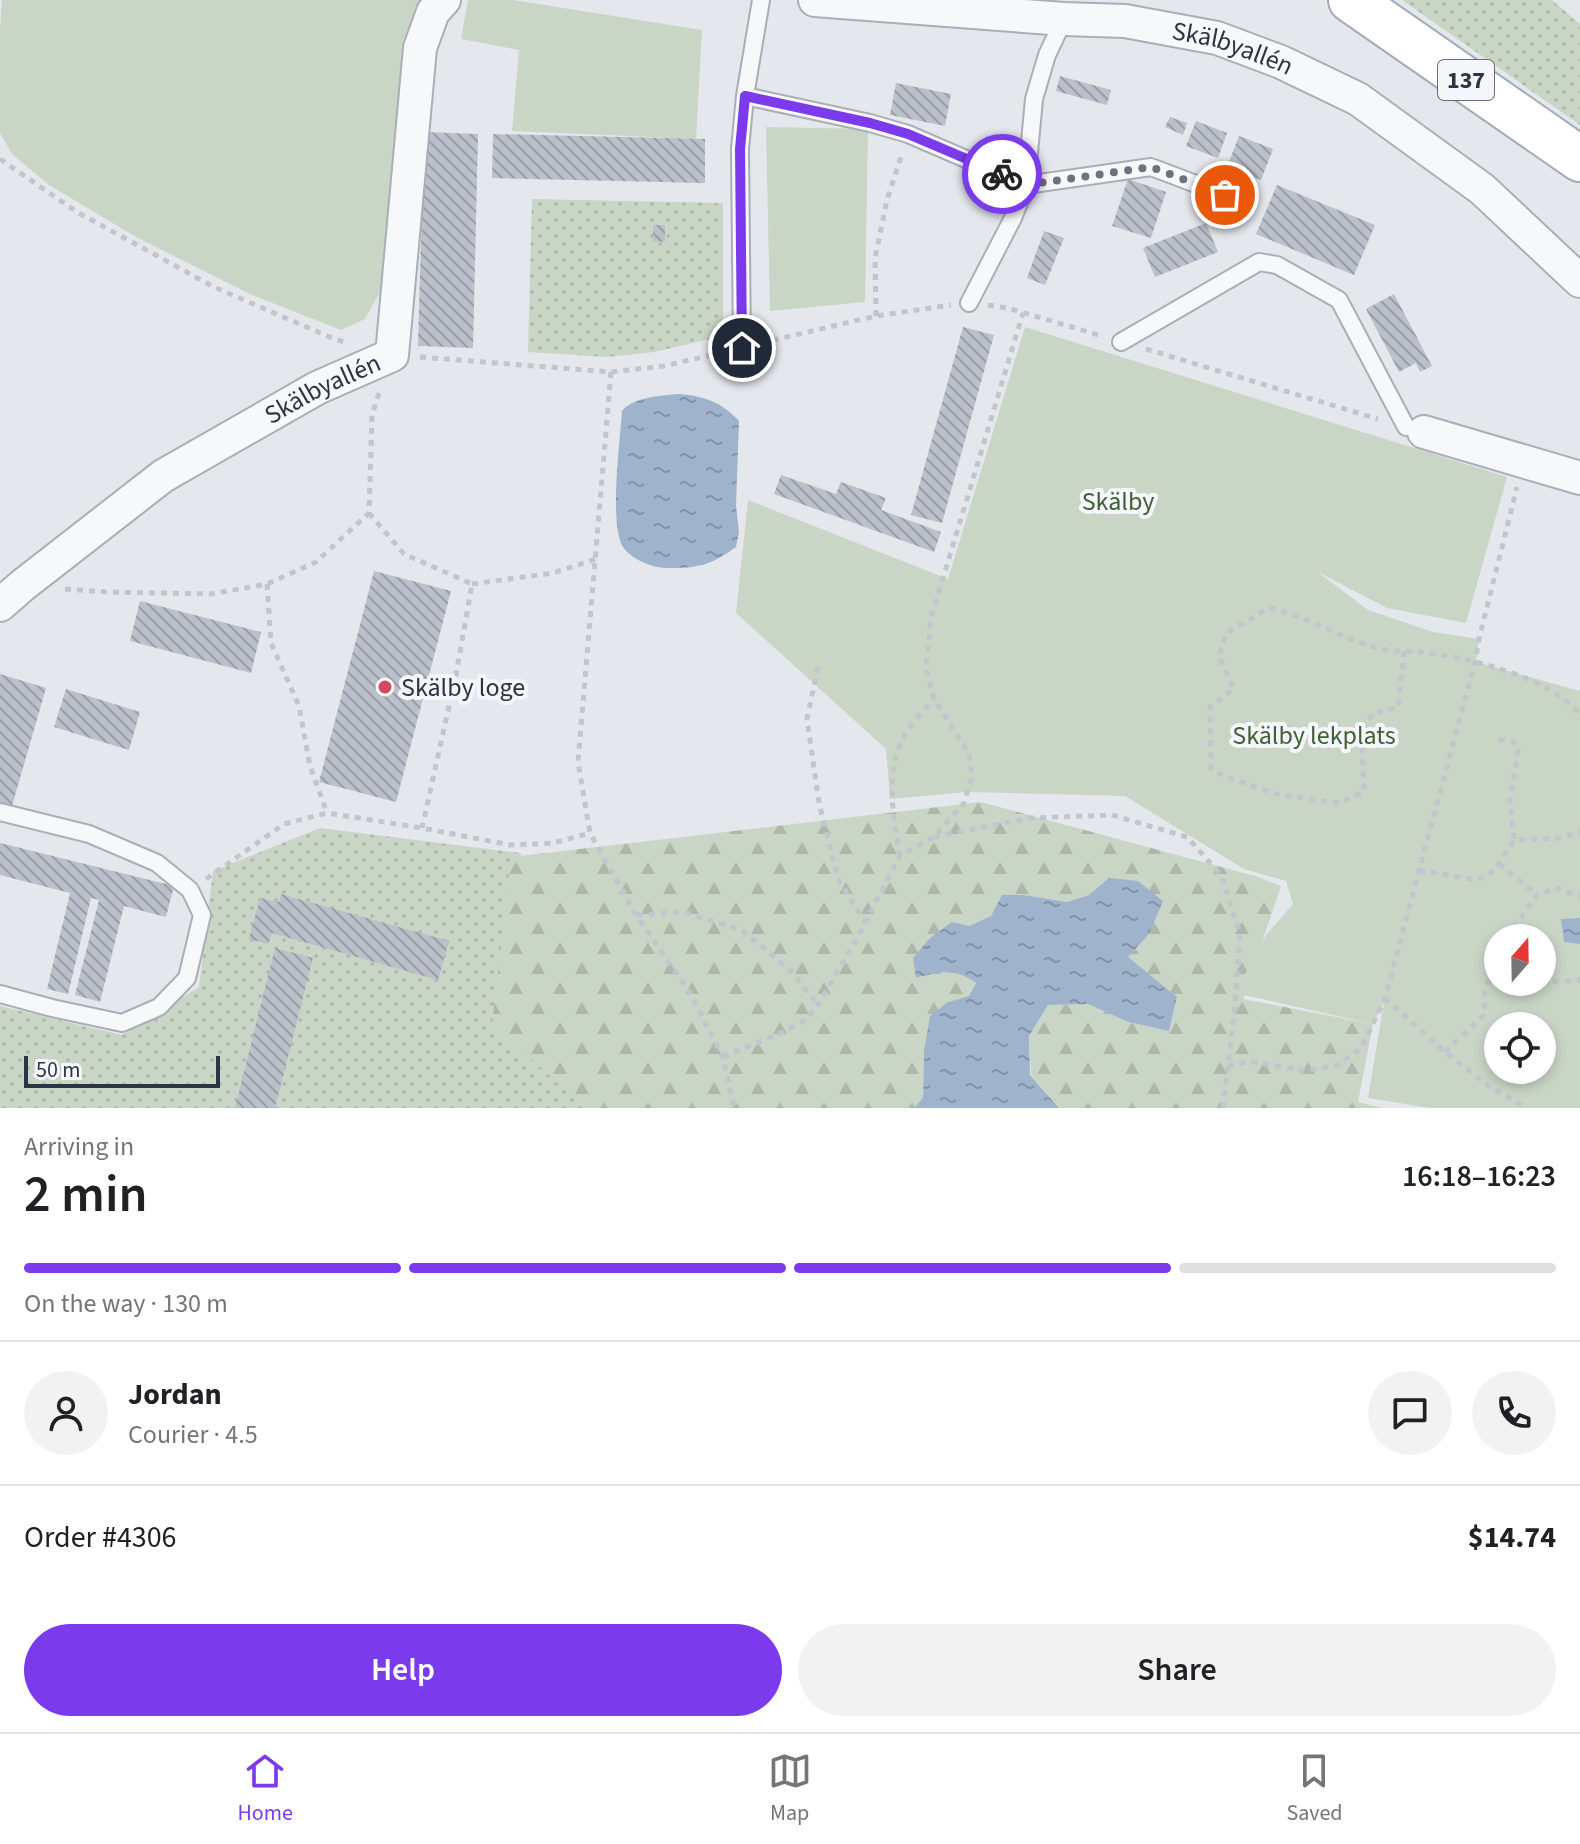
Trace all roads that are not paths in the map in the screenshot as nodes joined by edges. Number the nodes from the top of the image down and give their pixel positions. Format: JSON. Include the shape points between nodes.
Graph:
{"nodes":[{"id":1,"x":444,"y":0,"type":"edge"},
{"id":2,"x":761,"y":0,"type":"edge"},
{"id":3,"x":815,"y":0,"type":"edge"},
{"id":4,"x":1351,"y":0,"type":"edge"},
{"id":5,"x":1064,"y":19,"type":"junction"},
{"id":6,"x":745,"y":96,"type":"junction"},
{"id":7,"x":1580,"y":159,"type":"edge"},
{"id":8,"x":1026,"y":185,"type":"junction"},
{"id":9,"x":1225,"y":195,"type":"dead end"},
{"id":10,"x":1580,"y":281,"type":"edge"},
{"id":11,"x":969,"y":303,"type":"road end"},
{"id":12,"x":1121,"y":342,"type":"road end"},
{"id":13,"x":742,"y":348,"type":"road end"},
{"id":14,"x":1415,"y":430,"type":"joint"},
{"id":15,"x":1580,"y":478,"type":"edge"},
{"id":16,"x":12,"y":595,"type":"edge"},
{"id":17,"x":0,"y":812,"type":"edge"},
{"id":18,"x":0,"y":994,"type":"edge"}],
"edges":[{"from":1,"to":16,"type":"street","name":"Skälbyallén","via":[[433,12],[420,48],[392,355],[317,388],[163,476]]},
{"from":2,"to":6,"type":"lane"},
{"from":3,"to":5,"type":"street","name":"Skälbyallén"},
{"from":4,"to":7,"type":"main road","number":"137"},
{"from":5,"to":8,"type":"lane","via":[[1034,99]]},
{"from":5,"to":10,"type":"street","name":"Skälbyallén","via":[[1125,21],[1217,38],[1358,99],[1482,189]]},
{"from":6,"to":8,"type":"lane","via":[[908,134]]},
{"from":6,"to":13,"type":"lane","via":[[740,149]]},
{"from":8,"to":9,"type":"lane","via":[[1151,167]]},
{"from":8,"to":11,"type":"lane"},
{"from":12,"to":14,"type":"lane","via":[[1259,262],[1277,265],[1339,300]]},
{"from":14,"to":15,"type":"street"},
{"from":17,"to":18,"type":"lane","via":[[89,834],[157,863],[190,890],[202,915],[187,978],[159,1007],[122,1023]]}]}
